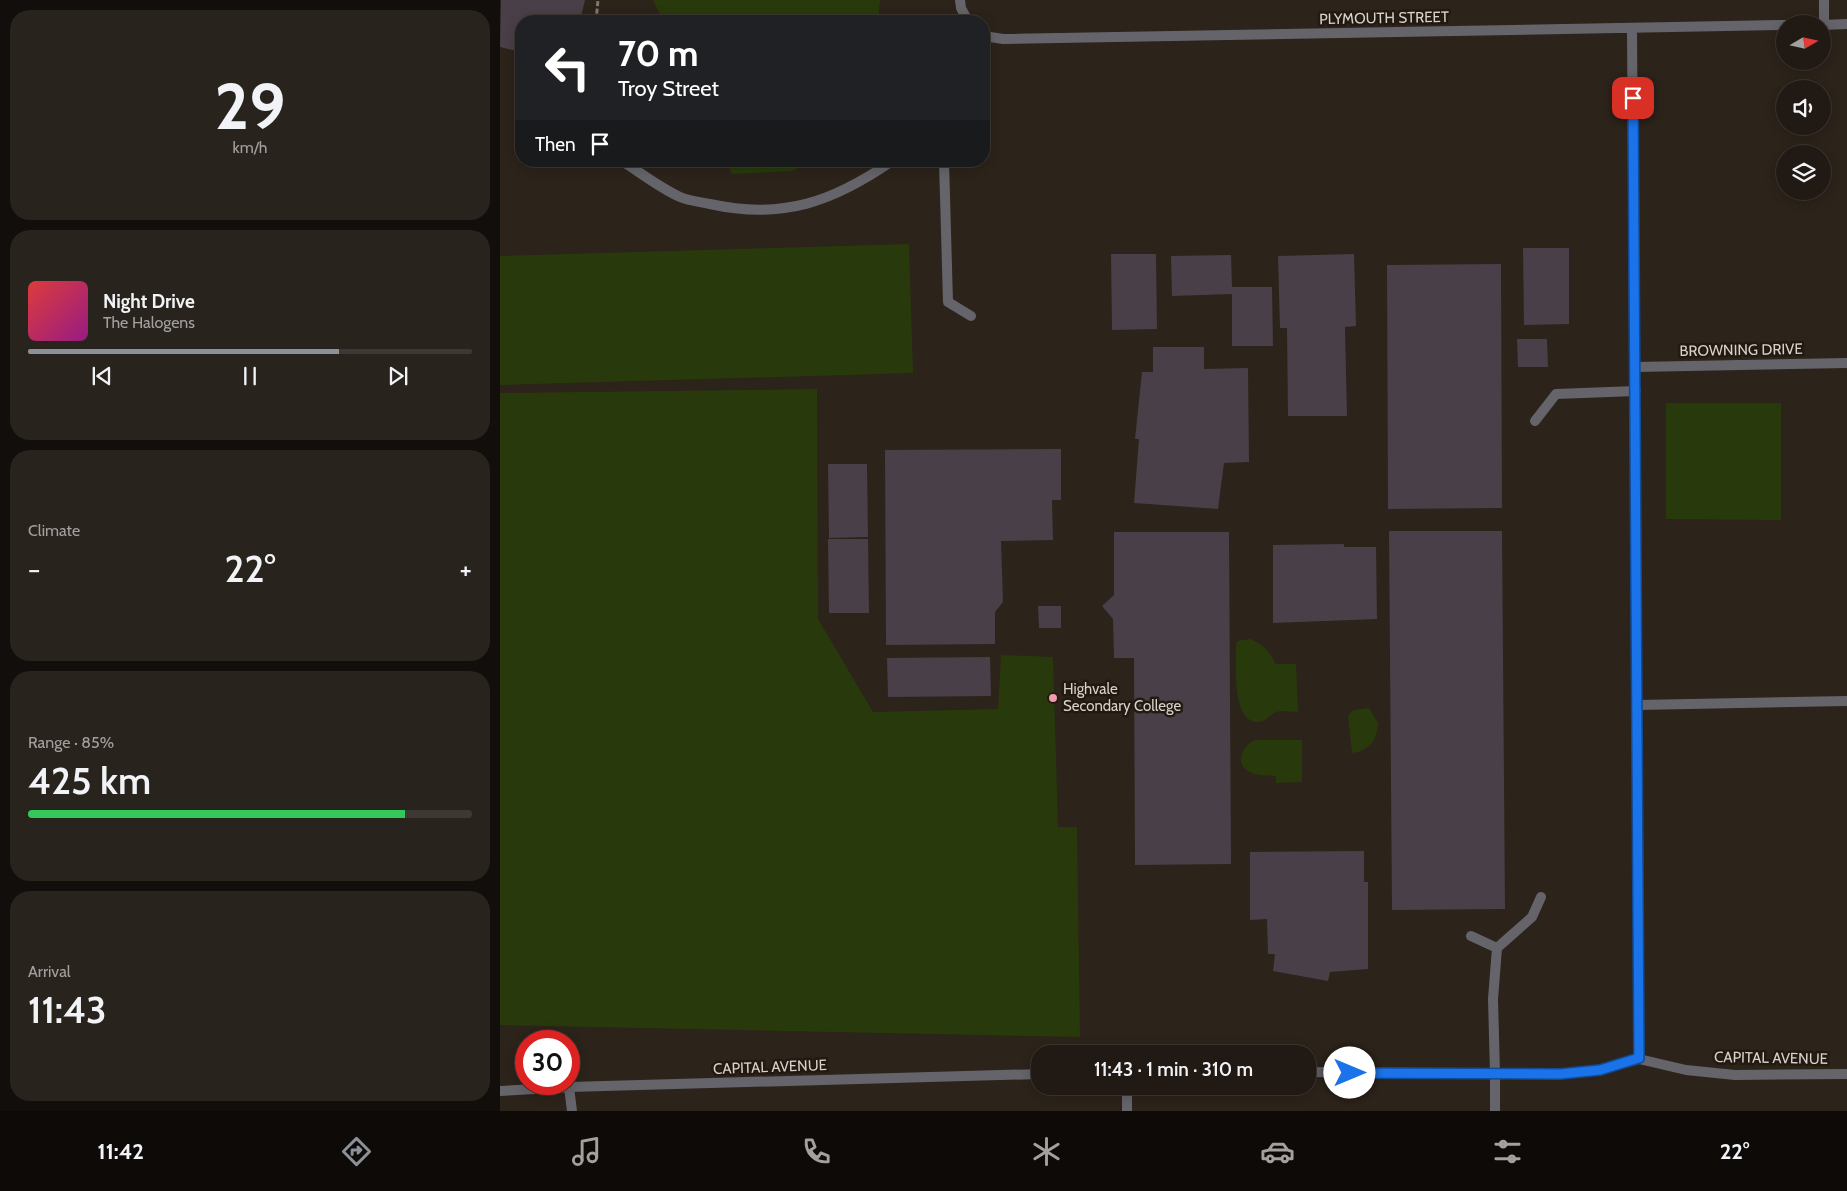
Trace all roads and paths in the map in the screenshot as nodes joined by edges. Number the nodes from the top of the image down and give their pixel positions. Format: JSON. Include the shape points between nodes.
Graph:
{"nodes":[{"id":1,"x":598,"y":0,"type":"edge"},
{"id":2,"x":960,"y":0,"type":"edge"},
{"id":3,"x":1824,"y":0,"type":"edge"},
{"id":4,"x":597,"y":15,"type":"edge"},
{"id":5,"x":965,"y":15,"type":"edge"},
{"id":6,"x":1823,"y":15,"type":"edge"},
{"id":7,"x":1831,"y":24,"type":"edge"},
{"id":8,"x":1847,"y":24,"type":"edge"},
{"id":9,"x":1776,"y":25,"type":"edge"},
{"id":10,"x":1632,"y":29,"type":"junction"},
{"id":11,"x":990,"y":37,"type":"edge"},
{"id":12,"x":632,"y":167,"type":"edge"},
{"id":13,"x":884,"y":167,"type":"edge"},
{"id":14,"x":944,"y":167,"type":"edge"},
{"id":15,"x":971,"y":316,"type":"dead end"},
{"id":16,"x":1847,"y":363,"type":"edge"},
{"id":17,"x":1636,"y":367,"type":"junction"},
{"id":18,"x":1636,"y":390,"type":"junction"},
{"id":19,"x":1535,"y":421,"type":"dead end"},
{"id":20,"x":1847,"y":701,"type":"edge"},
{"id":21,"x":1638,"y":705,"type":"junction"},
{"id":22,"x":1541,"y":897,"type":"dead end"},
{"id":23,"x":1471,"y":936,"type":"dead end"},
{"id":24,"x":1497,"y":948,"type":"junction"},
{"id":25,"x":1639,"y":1058,"type":"junction"},
{"id":26,"x":1316,"y":1072,"type":"edge"},
{"id":27,"x":1495,"y":1073,"type":"junction"},
{"id":28,"x":1031,"y":1074,"type":"edge"},
{"id":29,"x":1847,"y":1074,"type":"edge"},
{"id":30,"x":580,"y":1087,"type":"edge"},
{"id":31,"x":515,"y":1091,"type":"edge"},
{"id":32,"x":500,"y":1092,"type":"edge"},
{"id":33,"x":570,"y":1095,"type":"edge"},
{"id":34,"x":1127,"y":1095,"type":"edge"},
{"id":35,"x":572,"y":1111,"type":"edge"},
{"id":36,"x":1127,"y":1111,"type":"edge"},
{"id":37,"x":1495,"y":1111,"type":"edge"}],
"edges":[{"from":1,"to":4,"type":"path"},
{"from":2,"to":5,"type":"street"},
{"from":3,"to":6,"type":"street"},
{"from":7,"to":8,"type":"street"},
{"from":9,"to":10,"type":"street","name":"PLYMOUTH STREET"},
{"from":10,"to":11,"type":"street","name":"PLYMOUTH STREET"},
{"from":10,"to":17,"type":"street"},
{"from":12,"to":13,"type":"street","via":[[681,198],[727,208],[775,211],[816,203],[867,179]]},
{"from":14,"to":15,"type":"street","via":[[948,302]]},
{"from":16,"to":17,"type":"street","name":"BROWNING DRIVE"},
{"from":17,"to":18,"type":"street"},
{"from":18,"to":19,"type":"street","via":[[1556,394]]},
{"from":18,"to":21,"type":"street"},
{"from":20,"to":21,"type":"street"},
{"from":21,"to":25,"type":"street"},
{"from":22,"to":24,"type":"street","via":[[1532,917]]},
{"from":23,"to":24,"type":"street"},
{"from":24,"to":27,"type":"street","via":[[1493,999]]},
{"from":25,"to":27,"type":"street","via":[[1600,1070],[1560,1074]]},
{"from":25,"to":29,"type":"street","name":"CAPITAL AVENUE","via":[[1686,1070],[1735,1075]]},
{"from":26,"to":27,"type":"street"},
{"from":27,"to":37,"type":"street"},
{"from":28,"to":30,"type":"street","name":"CAPITAL AVENUE"},
{"from":31,"to":32,"type":"street","name":"CAPITAL AVENUE"},
{"from":33,"to":35,"type":"street"},
{"from":34,"to":36,"type":"street"}]}
